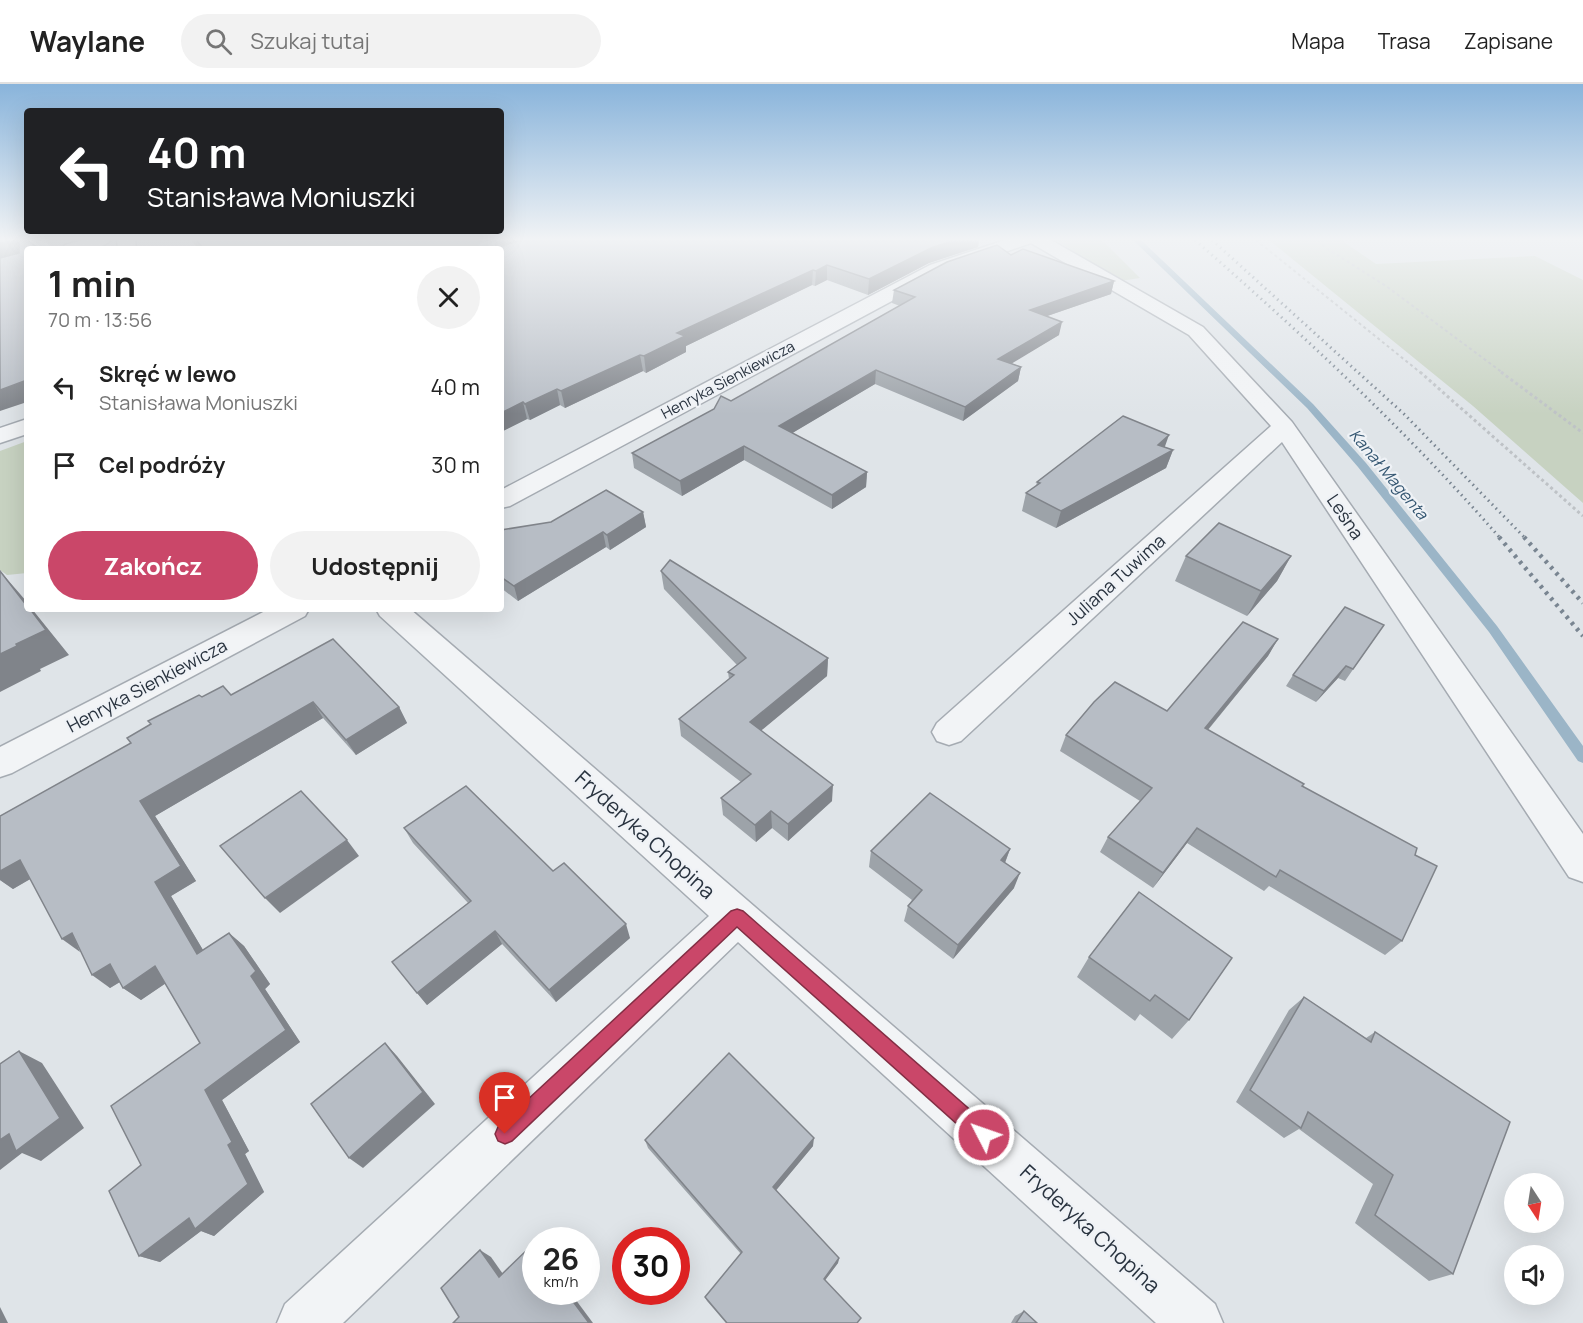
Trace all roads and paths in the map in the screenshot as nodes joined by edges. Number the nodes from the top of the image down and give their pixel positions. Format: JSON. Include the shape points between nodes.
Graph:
{"nodes":[{"id":1,"x":883,"y":298,"type":"edge"},
{"id":2,"x":1137,"y":298,"type":"edge"},
{"id":3,"x":1329,"y":298,"type":"edge"},
{"id":4,"x":1402,"y":298,"type":"edge"},
{"id":5,"x":24,"y":427,"type":"edge"},
{"id":6,"x":1284,"y":427,"type":"junction"},
{"id":7,"x":1583,"y":433,"type":"edge"},
{"id":8,"x":0,"y":436,"type":"edge"},
{"id":9,"x":504,"y":498,"type":"edge"},
{"id":10,"x":1583,"y":516,"type":"edge"},
{"id":11,"x":288,"y":612,"type":"edge"},
{"id":12,"x":394,"y":612,"type":"edge"},
{"id":13,"x":949,"y":732,"type":"dead end"},
{"id":14,"x":0,"y":763,"type":"edge"},
{"id":15,"x":1583,"y":865,"type":"edge"},
{"id":16,"x":737,"y":916,"type":"junction"},
{"id":17,"x":304,"y":1323,"type":"edge"},
{"id":18,"x":1196,"y":1323,"type":"edge"}],
"edges":[{"from":1,"to":9,"type":"street","name":"Henryka Sienkiewicza"},
{"from":2,"to":6,"type":"street","name":"Leśna","via":[[1196,332]]},
{"from":3,"to":10,"type":"path","via":[[1400,354]]},
{"from":4,"to":7,"type":"path"},
{"from":5,"to":8,"type":"street"},
{"from":6,"to":13,"type":"street","name":"Juliana Tuwima"},
{"from":6,"to":15,"type":"street","name":"Leśna"},
{"from":11,"to":14,"type":"street","name":"Henryka Sienkiewicza"},
{"from":12,"to":16,"type":"street","name":"Fryderyka Chopina"},
{"from":16,"to":17,"type":"street"},
{"from":16,"to":18,"type":"street","name":"Fryderyka Chopina"}]}
